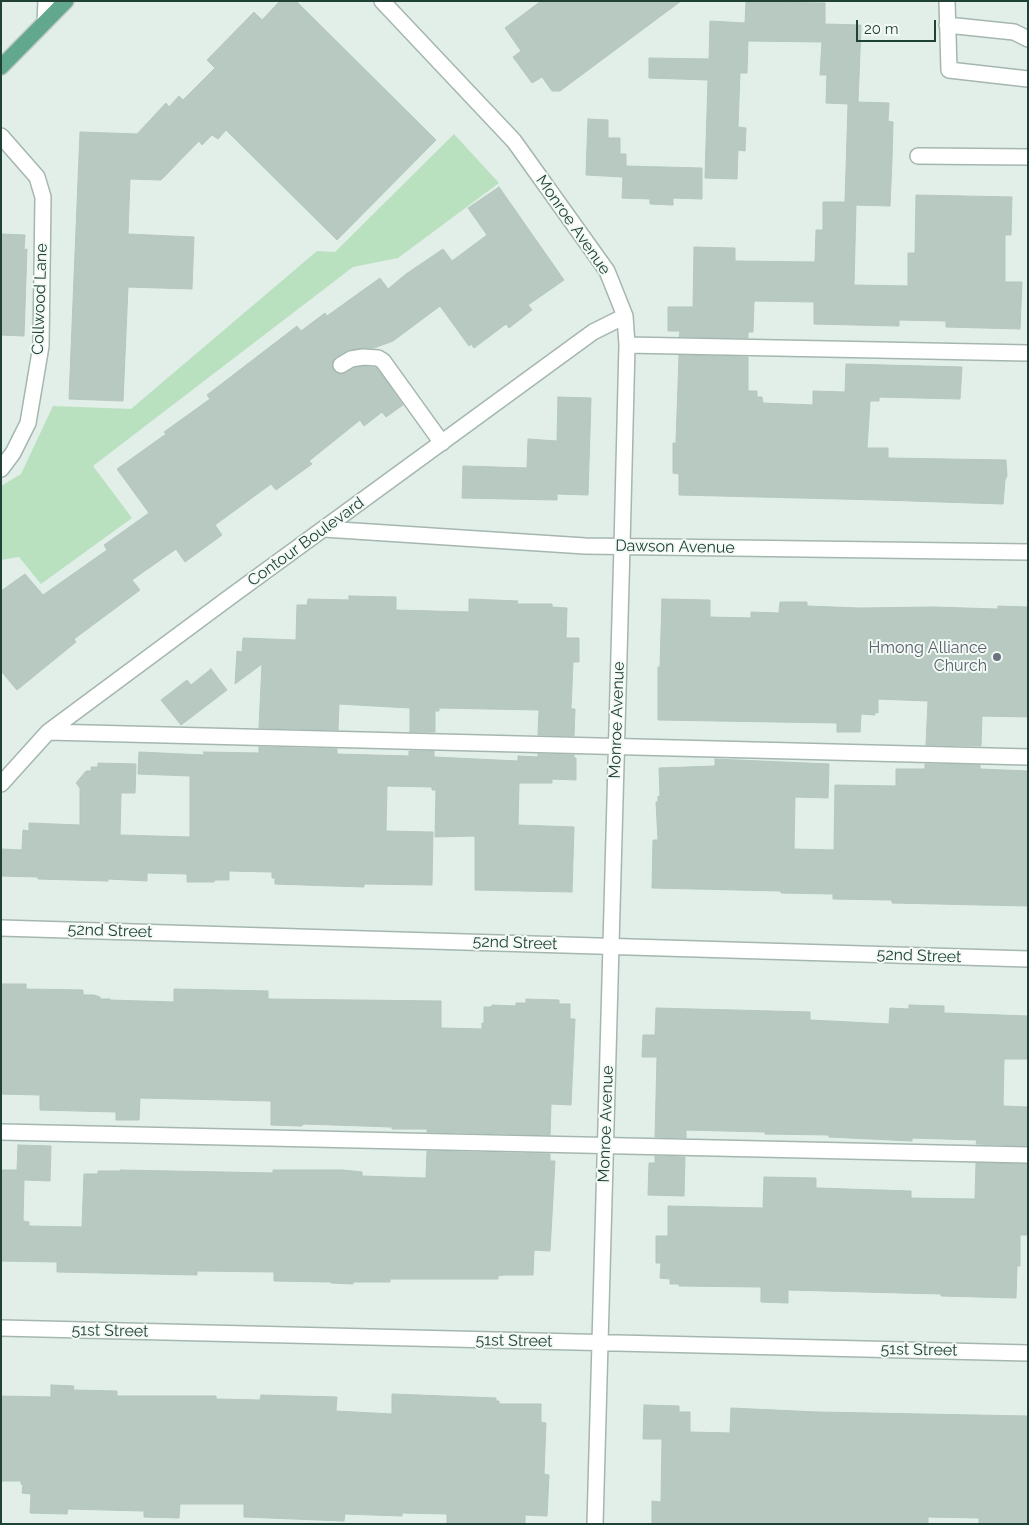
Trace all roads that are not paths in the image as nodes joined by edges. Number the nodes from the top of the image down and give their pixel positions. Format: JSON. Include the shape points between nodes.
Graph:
{"nodes":[{"id":1,"x":46,"y":1,"type":"edge"},
{"id":2,"x":66,"y":1,"type":"edge"},
{"id":3,"x":382,"y":1,"type":"edge"},
{"id":4,"x":946,"y":1,"type":"edge"},
{"id":5,"x":45,"y":22,"type":"junction"},
{"id":6,"x":947,"y":25,"type":"junction"},
{"id":7,"x":1028,"y":39,"type":"edge"},
{"id":8,"x":1,"y":67,"type":"edge"},
{"id":9,"x":1028,"y":79,"type":"edge"},
{"id":10,"x":1,"y":136,"type":"edge"},
{"id":11,"x":918,"y":156,"type":"dead end"},
{"id":12,"x":1028,"y":157,"type":"edge"},
{"id":13,"x":625,"y":316,"type":"junction"},
{"id":14,"x":627,"y":345,"type":"junction"},
{"id":15,"x":1028,"y":354,"type":"edge"},
{"id":16,"x":341,"y":365,"type":"dead end"},
{"id":17,"x":442,"y":443,"type":"junction"},
{"id":18,"x":1,"y":469,"type":"edge"},
{"id":19,"x":324,"y":530,"type":"junction"},
{"id":20,"x":622,"y":546,"type":"junction"},
{"id":21,"x":1028,"y":552,"type":"edge"},
{"id":22,"x":48,"y":732,"type":"junction"},
{"id":23,"x":617,"y":747,"type":"junction"},
{"id":24,"x":1028,"y":757,"type":"edge"},
{"id":25,"x":1,"y":784,"type":"edge"},
{"id":26,"x":1,"y":928,"type":"edge"},
{"id":27,"x":610,"y":946,"type":"junction"},
{"id":28,"x":1028,"y":959,"type":"edge"},
{"id":29,"x":1,"y":1132,"type":"edge"},
{"id":30,"x":605,"y":1145,"type":"junction"},
{"id":31,"x":1028,"y":1155,"type":"edge"},
{"id":32,"x":1,"y":1328,"type":"edge"},
{"id":33,"x":599,"y":1344,"type":"junction"},
{"id":34,"x":1028,"y":1353,"type":"edge"},
{"id":35,"x":595,"y":1524,"type":"edge"}],
"edges":[{"from":1,"to":5,"type":"street"},
{"from":2,"to":5,"type":"main road"},
{"from":3,"to":13,"type":"street","name":"Monroe Avenue","via":[[514,141],[607,271]]},
{"from":4,"to":6,"type":"street"},
{"from":5,"to":8,"type":"main road"},
{"from":6,"to":7,"type":"street","via":[[1014,32]]},
{"from":6,"to":9,"type":"street","via":[[949,70]]},
{"from":10,"to":18,"type":"street","name":"Collwood Lane","via":[[38,177],[43,198],[41,346],[28,423]]},
{"from":11,"to":12,"type":"street"},
{"from":13,"to":14,"type":"street","name":"Monroe Avenue"},
{"from":13,"to":17,"type":"street","name":"Contour Boulevard","via":[[593,332]]},
{"from":14,"to":15,"type":"street"},
{"from":14,"to":20,"type":"street","name":"Monroe Avenue"},
{"from":16,"to":17,"type":"street","via":[[351,359],[378,358],[383,361]]},
{"from":17,"to":19,"type":"street","name":"Contour Boulevard"},
{"from":19,"to":20,"type":"street","name":"Dawson Avenue"},
{"from":19,"to":22,"type":"street","name":"Contour Boulevard"},
{"from":20,"to":21,"type":"street","name":"Dawson Avenue"},
{"from":20,"to":23,"type":"street","name":"Monroe Avenue"},
{"from":22,"to":23,"type":"street"},
{"from":22,"to":25,"type":"street","name":"Contour Boulevard"},
{"from":23,"to":24,"type":"street"},
{"from":23,"to":27,"type":"street","name":"Monroe Avenue"},
{"from":26,"to":27,"type":"street","name":"52nd Street"},
{"from":27,"to":28,"type":"street","name":"52nd Street"},
{"from":27,"to":30,"type":"street","name":"Monroe Avenue"},
{"from":29,"to":30,"type":"street"},
{"from":30,"to":31,"type":"street"},
{"from":30,"to":33,"type":"street","name":"Monroe Avenue"},
{"from":32,"to":33,"type":"street","name":"51st Street"},
{"from":33,"to":34,"type":"street","name":"51st Street"},
{"from":33,"to":35,"type":"street","name":"Monroe Avenue"}]}
